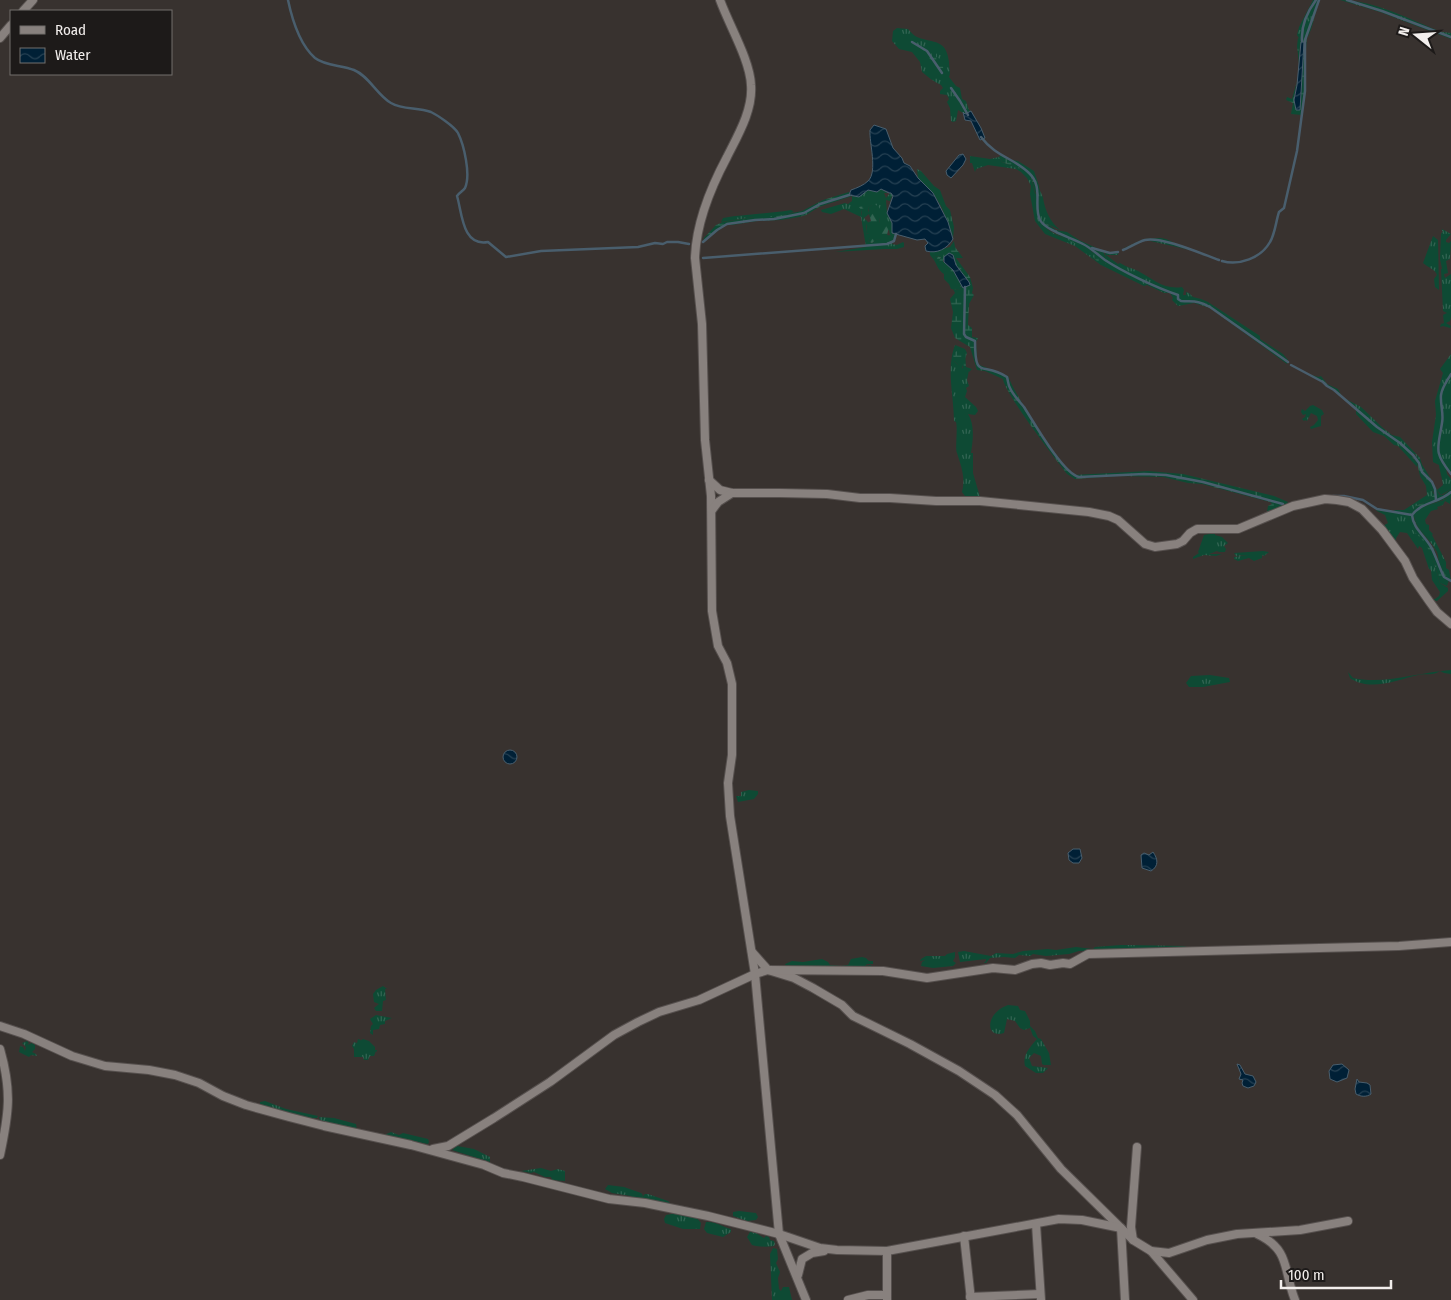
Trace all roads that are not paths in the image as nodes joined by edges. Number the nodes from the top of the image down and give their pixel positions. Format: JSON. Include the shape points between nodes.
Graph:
{"nodes":[{"id":1,"x":33,"y":0,"type":"edge"},
{"id":2,"x":720,"y":0,"type":"edge"},
{"id":3,"x":24,"y":10,"type":"edge"},
{"id":4,"x":10,"y":26,"type":"edge"},
{"id":5,"x":0,"y":38,"type":"edge"},
{"id":6,"x":709,"y":480,"type":"junction"},
{"id":7,"x":732,"y":493,"type":"junction"},
{"id":8,"x":712,"y":510,"type":"junction"},
{"id":9,"x":1451,"y":624,"type":"edge"},
{"id":10,"x":1451,"y":942,"type":"edge"},
{"id":11,"x":751,"y":951,"type":"junction"},
{"id":12,"x":768,"y":970,"type":"junction"},
{"id":13,"x":755,"y":974,"type":"junction"},
{"id":14,"x":0,"y":1026,"type":"edge"},
{"id":15,"x":0,"y":1049,"type":"edge"},
{"id":16,"x":9,"y":1109,"type":"junction"},
{"id":17,"x":0,"y":1110,"type":"edge"},
{"id":18,"x":1137,"y":1147,"type":"dead end"},
{"id":19,"x":429,"y":1150,"type":"junction"},
{"id":20,"x":0,"y":1155,"type":"edge"},
{"id":21,"x":1348,"y":1220,"type":"dead end"},
{"id":22,"x":1036,"y":1224,"type":"junction"},
{"id":23,"x":1121,"y":1228,"type":"junction"},
{"id":24,"x":1256,"y":1233,"type":"junction"},
{"id":25,"x":779,"y":1234,"type":"junction"},
{"id":26,"x":964,"y":1236,"type":"junction"},
{"id":27,"x":1133,"y":1240,"type":"junction"},
{"id":28,"x":830,"y":1249,"type":"junction"},
{"id":29,"x":887,"y":1251,"type":"junction"},
{"id":30,"x":1151,"y":1252,"type":"junction"},
{"id":31,"x":797,"y":1278,"type":"junction"},
{"id":32,"x":887,"y":1297,"type":"edge"},
{"id":33,"x":1040,"y":1297,"type":"edge"},
{"id":34,"x":970,"y":1299,"type":"edge"},
{"id":35,"x":806,"y":1300,"type":"edge"},
{"id":36,"x":848,"y":1300,"type":"edge"},
{"id":37,"x":1125,"y":1300,"type":"edge"},
{"id":38,"x":1193,"y":1300,"type":"edge"},
{"id":39,"x":1295,"y":1300,"type":"edge"}],
"edges":[{"from":1,"to":3,"type":"street"},
{"from":2,"to":6,"type":"street","via":[[747,65],[752,94],[736,141],[708,200],[695,248]]},
{"from":4,"to":5,"type":"street"},
{"from":6,"to":7,"type":"street","via":[[720,490]]},
{"from":6,"to":8,"type":"street"},
{"from":7,"to":8,"type":"street"},
{"from":7,"to":9,"type":"street","via":[[980,501],[1089,512],[1118,520],[1145,544],[1155,547],[1176,544],[1197,530],[1238,529],[1293,506],[1325,499],[1349,502],[1382,530],[1405,560],[1428,601]]},
{"from":8,"to":11,"type":"street","via":[[712,611],[718,646],[727,663],[732,684],[730,816]]},
{"from":10,"to":12,"type":"street","via":[[1088,954],[1070,964],[1041,963],[1015,970],[993,968],[927,978],[882,971]]},
{"from":11,"to":12,"type":"street"},
{"from":11,"to":13,"type":"street"},
{"from":12,"to":13,"type":"street"},
{"from":12,"to":23,"type":"street","via":[[813,988],[842,1005],[853,1016],[951,1066],[995,1095],[1017,1115],[1061,1169]]},
{"from":13,"to":19,"type":"street","via":[[638,1022],[478,1128],[448,1146]]},
{"from":13,"to":25,"type":"street"},
{"from":14,"to":19,"type":"street","via":[[105,1066],[175,1075],[246,1105]]},
{"from":15,"to":16,"type":"street","via":[[9,1091]]},
{"from":16,"to":17,"type":"street"},
{"from":16,"to":20,"type":"street"},
{"from":18,"to":27,"type":"street","via":[[1131,1227]]},
{"from":19,"to":25,"type":"street","via":[[484,1165],[503,1174],[609,1199],[708,1216]]},
{"from":21,"to":24,"type":"street","via":[[1300,1230]]},
{"from":22,"to":23,"type":"street","via":[[1060,1219],[1082,1220]]},
{"from":22,"to":26,"type":"street"},
{"from":22,"to":33,"type":"street"},
{"from":23,"to":27,"type":"street"},
{"from":23,"to":37,"type":"street"},
{"from":24,"to":30,"type":"street","via":[[1207,1240],[1169,1253]]},
{"from":24,"to":39,"type":"street","via":[[1268,1239],[1282,1254]]},
{"from":25,"to":28,"type":"street"},
{"from":25,"to":31,"type":"street"},
{"from":26,"to":29,"type":"street"},
{"from":26,"to":34,"type":"street"},
{"from":27,"to":30,"type":"street"},
{"from":28,"to":29,"type":"street"},
{"from":28,"to":31,"type":"street","via":[[802,1258]]},
{"from":29,"to":32,"type":"street"},
{"from":30,"to":38,"type":"street"},
{"from":31,"to":35,"type":"street"},
{"from":32,"to":36,"type":"street","via":[[868,1295]]},
{"from":33,"to":34,"type":"street"}]}
